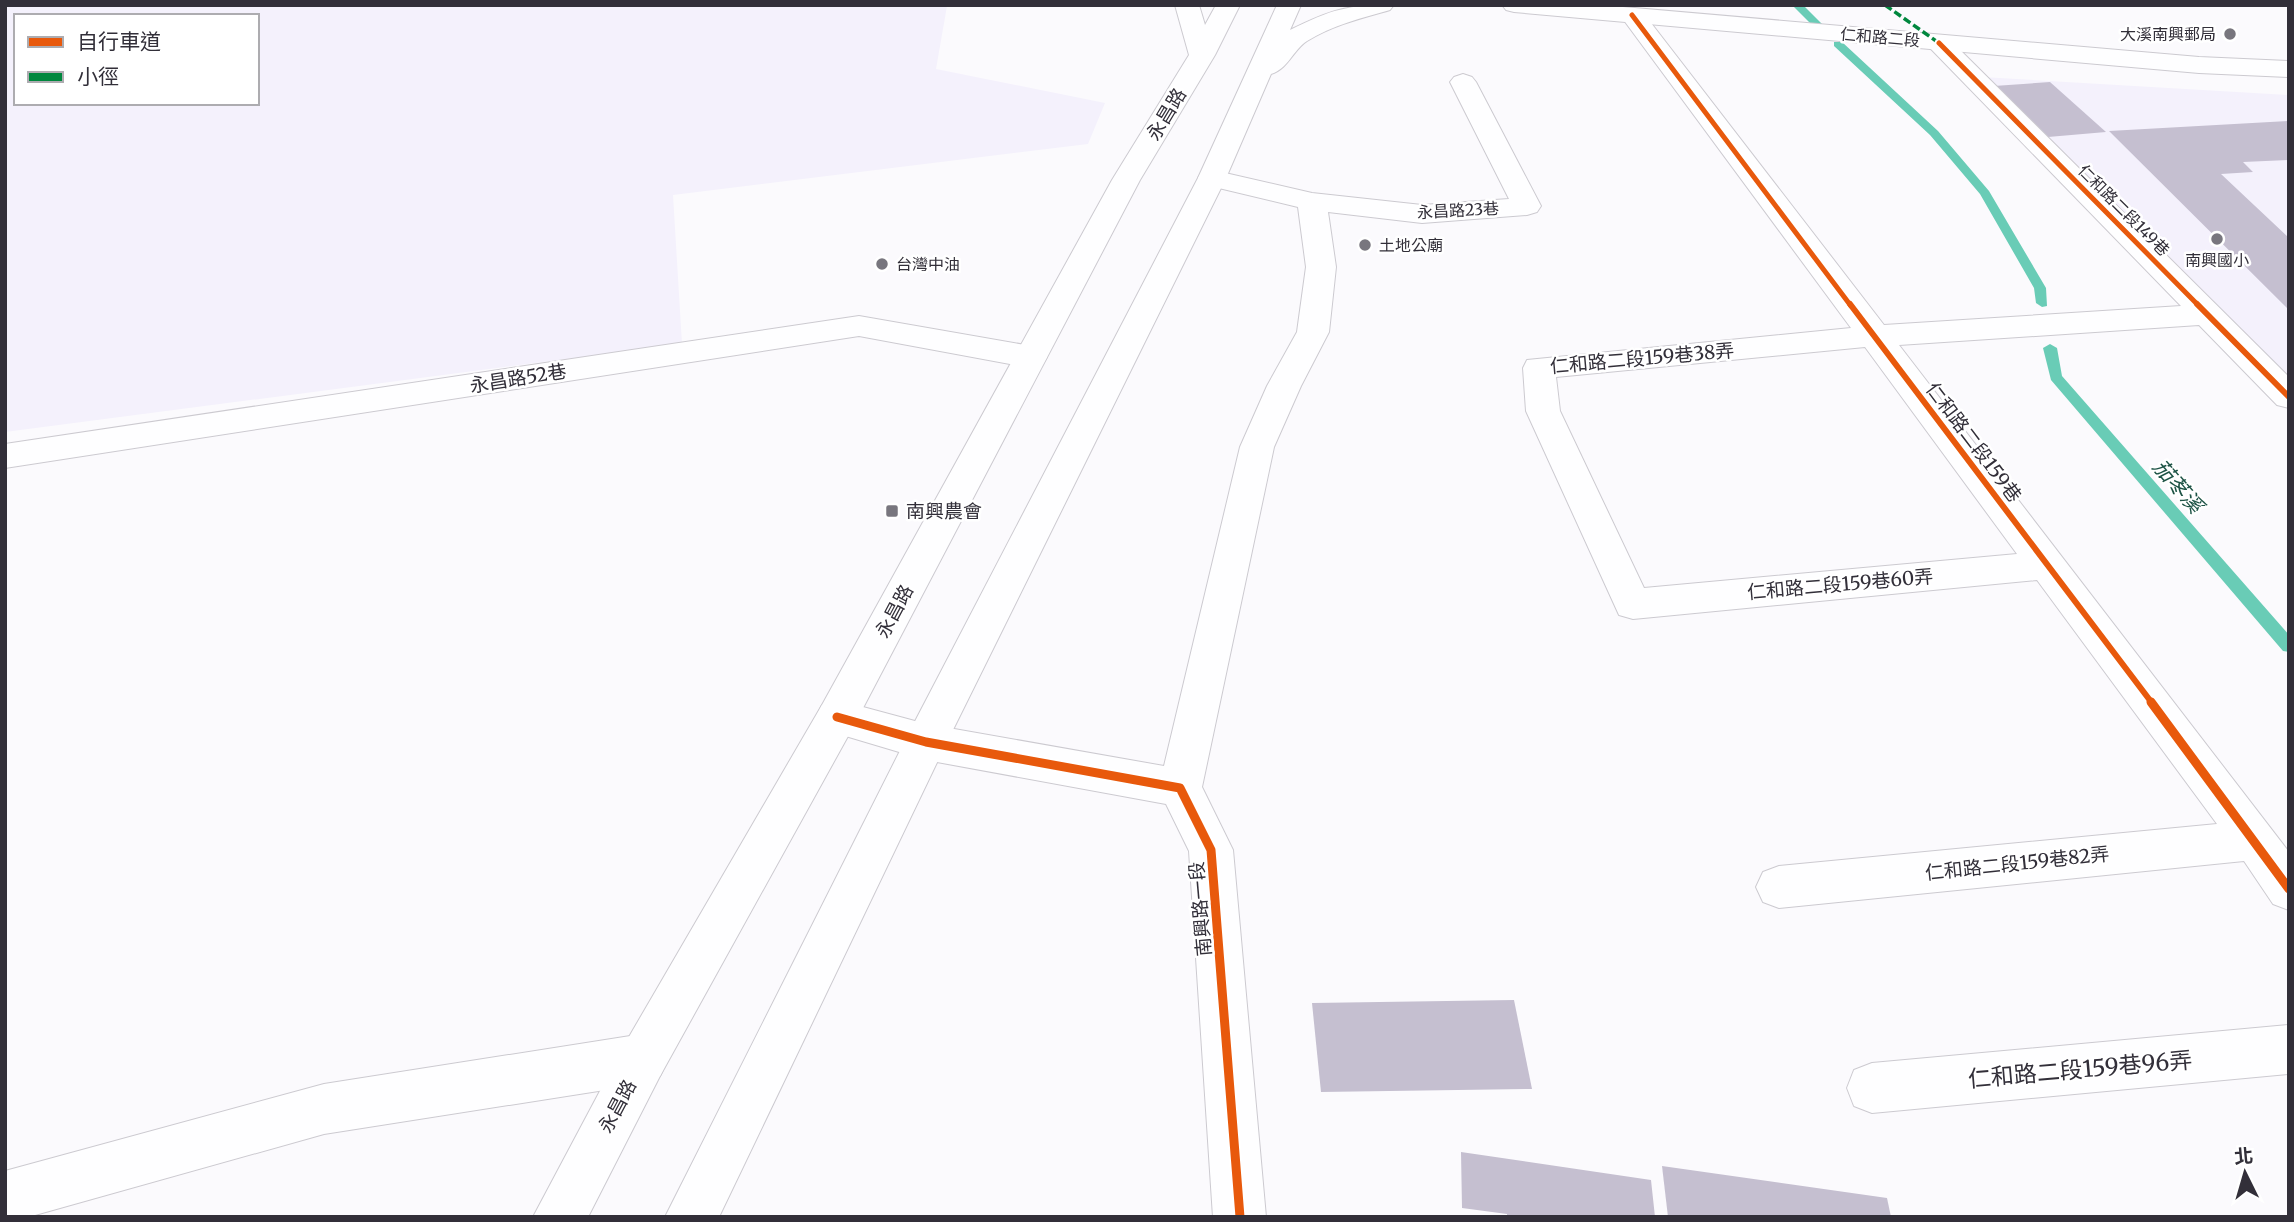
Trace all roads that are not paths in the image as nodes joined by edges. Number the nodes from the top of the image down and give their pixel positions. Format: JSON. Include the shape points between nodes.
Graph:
{"nodes":[{"id":1,"x":1187,"y":5,"type":"edge"},
{"id":2,"x":1228,"y":5,"type":"edge"},
{"id":3,"x":1289,"y":5,"type":"edge"},
{"id":4,"x":1382,"y":5,"type":"edge"},
{"id":5,"x":1514,"y":5,"type":"edge"},
{"id":6,"x":1632,"y":15,"type":"junction"},
{"id":7,"x":1939,"y":43,"type":"junction"},
{"id":8,"x":1202,"y":55,"type":"junction"},
{"id":9,"x":2289,"y":69,"type":"edge"},
{"id":10,"x":1463,"y":82,"type":"dead end"},
{"id":11,"x":1252,"y":89,"type":"junction"},
{"id":12,"x":1212,"y":178,"type":"junction"},
{"id":13,"x":1312,"y":202,"type":"junction"},
{"id":14,"x":2207,"y":314,"type":"junction"},
{"id":15,"x":1874,"y":336,"type":"junction"},
{"id":16,"x":1031,"y":357,"type":"junction"},
{"id":17,"x":2289,"y":397,"type":"edge"},
{"id":18,"x":5,"y":456,"type":"edge"},
{"id":19,"x":2048,"y":565,"type":"junction"},
{"id":20,"x":1633,"y":604,"type":"joint"},
{"id":21,"x":837,"y":717,"type":"junction"},
{"id":22,"x":926,"y":742,"type":"junction"},
{"id":23,"x":1180,"y":788,"type":"junction"},
{"id":24,"x":2255,"y":840,"type":"junction"},
{"id":25,"x":1779,"y":887,"type":"dead end"},
{"id":26,"x":2289,"y":889,"type":"edge"},
{"id":27,"x":2289,"y":1049,"type":"edge"},
{"id":28,"x":643,"y":1059,"type":"junction"},
{"id":29,"x":1872,"y":1088,"type":"dead end"},
{"id":30,"x":5,"y":1197,"type":"edge"},
{"id":31,"x":559,"y":1217,"type":"edge"},
{"id":32,"x":691,"y":1217,"type":"edge"},
{"id":33,"x":1240,"y":1217,"type":"edge"}],
"edges":[{"from":1,"to":8,"type":"main road"},
{"from":2,"to":8,"type":"main road","name":"永昌路"},
{"from":3,"to":11,"type":"main road"},
{"from":4,"to":11,"type":"main road","via":[[1331,19],[1296,37]]},
{"from":5,"to":6,"type":"main road","name":"仁和路二段"},
{"from":6,"to":7,"type":"main road","name":"仁和路二段"},
{"from":6,"to":15,"type":"main road","name":"仁和路二段159巷"},
{"from":7,"to":9,"type":"main road","name":"仁和路二段"},
{"from":7,"to":14,"type":"main road","name":"仁和路二段149巷"},
{"from":8,"to":16,"type":"main road","name":"永昌路","via":[[1126,180]]},
{"from":10,"to":13,"type":"main road","name":"永昌路23巷","via":[[1527,206],[1422,214]]},
{"from":11,"to":12,"type":"main road"},
{"from":12,"to":13,"type":"main road","name":"永昌路23巷"},
{"from":12,"to":22,"type":"main road"},
{"from":13,"to":23,"type":"main road","via":[[1321,267],[1313,332],[1257,447]]},
{"from":14,"to":15,"type":"main road"},
{"from":14,"to":17,"type":"main road","name":"仁和路二段149巷"},
{"from":15,"to":19,"type":"main road","name":"仁和路二段159巷"},
{"from":15,"to":20,"type":"main road","name":"仁和路二段159巷38弄","via":[[1539,368],[1543,411]]},
{"from":16,"to":18,"type":"main road","name":"永昌路52巷","via":[[859,326]]},
{"from":16,"to":21,"type":"main road","name":"永昌路"},
{"from":19,"to":20,"type":"main road","name":"仁和路二段159巷60弄"},
{"from":19,"to":24,"type":"main road","name":"仁和路二段159巷"},
{"from":21,"to":22,"type":"main road"},
{"from":21,"to":28,"type":"main road","name":"永昌路"},
{"from":22,"to":23,"type":"main road"},
{"from":22,"to":32,"type":"main road"},
{"from":23,"to":33,"type":"main road","name":"南興路一段","via":[[1211,850]]},
{"from":24,"to":25,"type":"main road","name":"仁和路二段159巷82弄"},
{"from":24,"to":26,"type":"main road","name":"仁和路二段159巷"},
{"from":27,"to":29,"type":"main road","name":"仁和路二段159巷96弄"},
{"from":28,"to":30,"type":"main road","via":[[324,1109]]},
{"from":28,"to":31,"type":"main road","name":"永昌路"}]}
